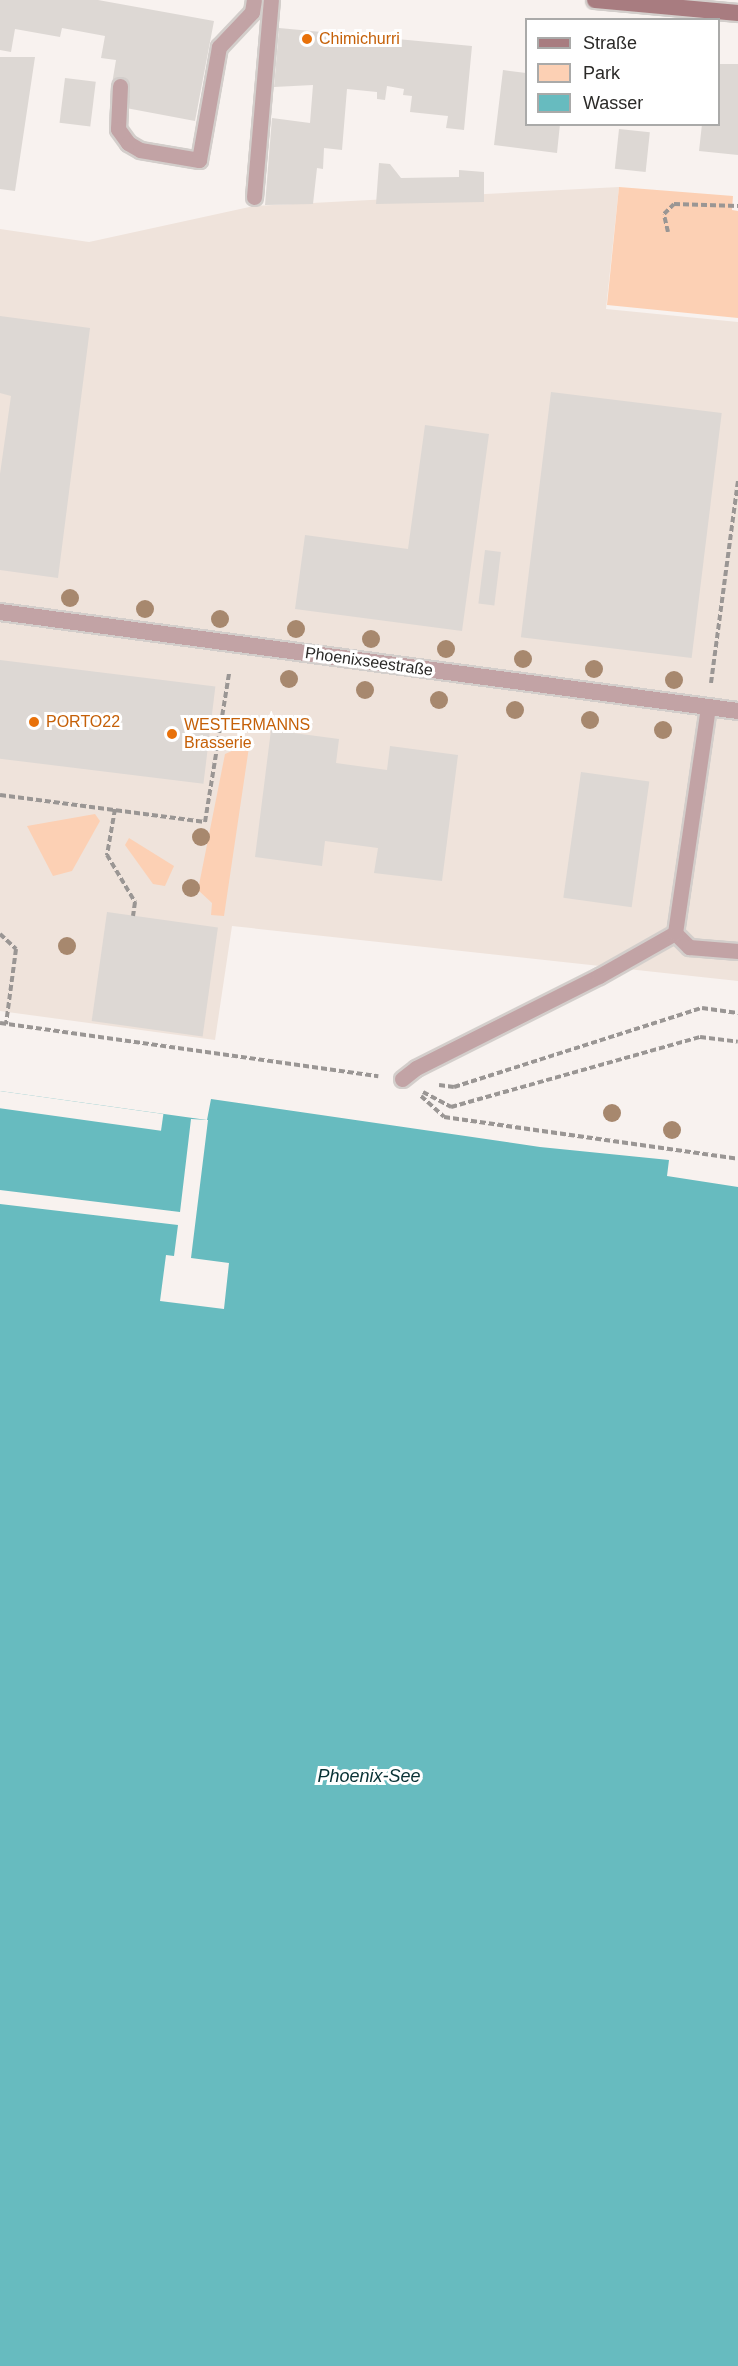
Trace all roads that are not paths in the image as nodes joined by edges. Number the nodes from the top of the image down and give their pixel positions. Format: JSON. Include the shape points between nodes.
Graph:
{"nodes":[{"id":1,"x":254,"y":0,"type":"edge"},
{"id":2,"x":271,"y":0,"type":"edge"},
{"id":3,"x":595,"y":0,"type":"edge"},
{"id":4,"x":691,"y":4,"type":"edge"},
{"id":5,"x":738,"y":13,"type":"edge"},
{"id":6,"x":120,"y":86,"type":"dead end"},
{"id":7,"x":254,"y":197,"type":"dead end"},
{"id":8,"x":0,"y":612,"type":"edge"},
{"id":9,"x":708,"y":707,"type":"junction"},
{"id":10,"x":738,"y":711,"type":"edge"},
{"id":11,"x":675,"y":933,"type":"junction"},
{"id":12,"x":738,"y":951,"type":"edge"},
{"id":13,"x":402,"y":1080,"type":"road end"}],
"edges":[{"from":1,"to":6,"type":"lane","via":[[252,12],[219,47],[199,160],[140,150],[128,143],[118,129]]},
{"from":2,"to":7,"type":"lane"},
{"from":3,"to":4,"type":"main road"},
{"from":4,"to":5,"type":"main road"},
{"from":8,"to":9,"type":"street","name":"Phoenixseestraße"},
{"from":9,"to":10,"type":"street","name":"Phoenixseestraße"},
{"from":9,"to":11,"type":"lane"},
{"from":11,"to":12,"type":"lane","via":[[689,948]]},
{"from":11,"to":13,"type":"lane","via":[[599,976],[416,1068]]}]}
